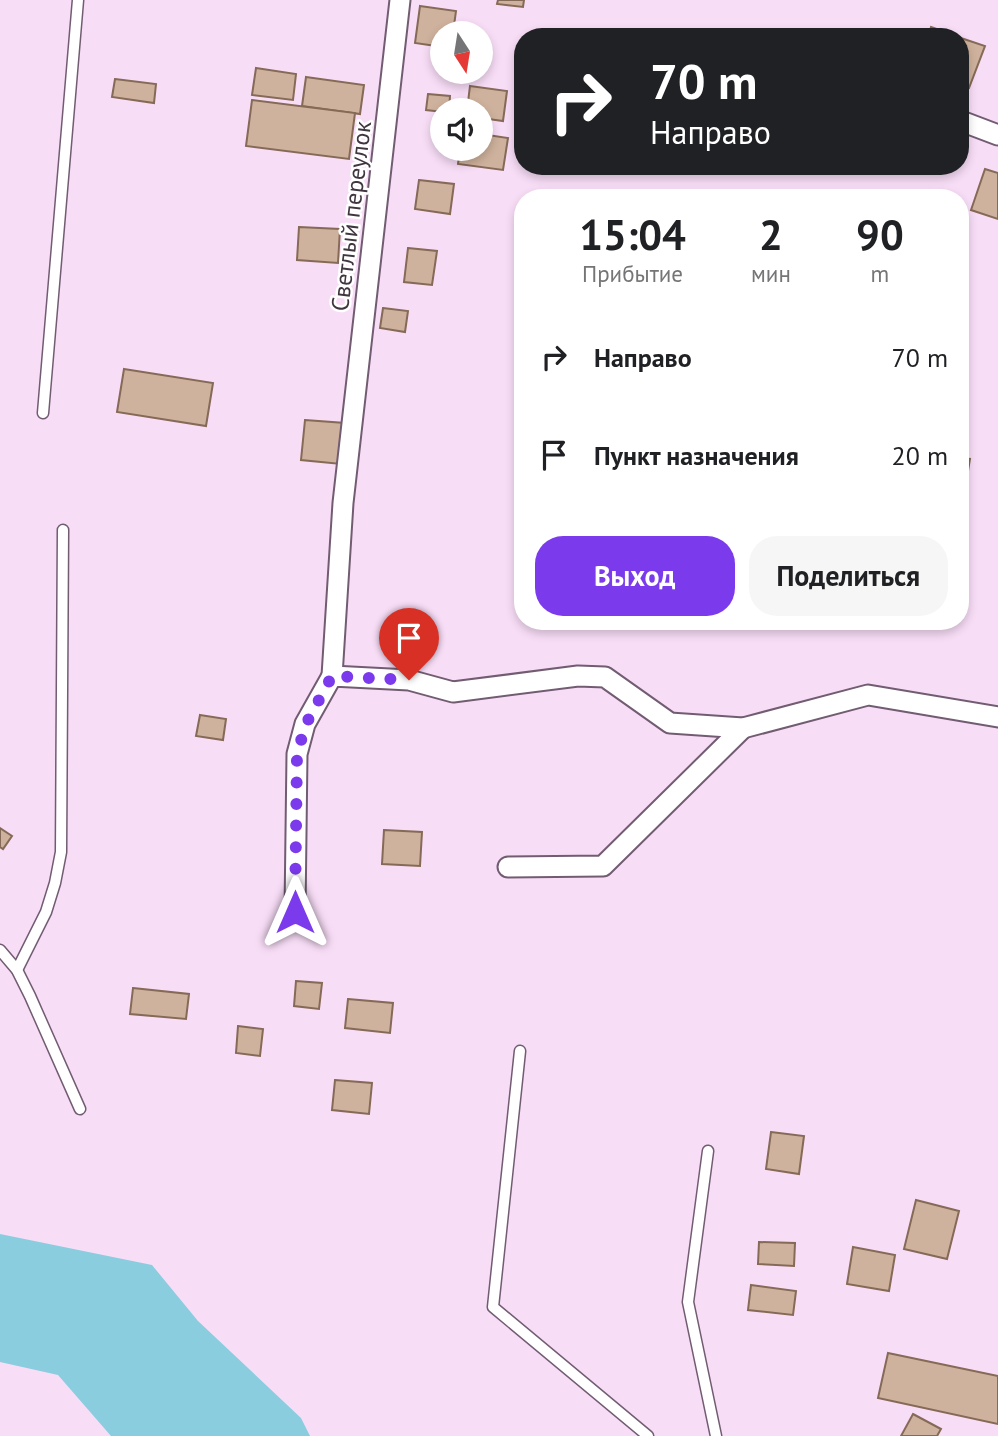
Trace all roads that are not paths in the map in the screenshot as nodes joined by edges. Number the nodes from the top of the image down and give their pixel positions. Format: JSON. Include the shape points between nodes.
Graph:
{"nodes":[{"id":1,"x":78,"y":0,"type":"edge"},
{"id":2,"x":400,"y":0,"type":"edge"},
{"id":3,"x":969,"y":124,"type":"edge"},
{"id":4,"x":998,"y":135,"type":"edge"},
{"id":5,"x":43,"y":413,"type":"dead end"},
{"id":6,"x":63,"y":530,"type":"dead end"},
{"id":7,"x":332,"y":676,"type":"junction"},
{"id":8,"x":998,"y":717,"type":"edge"},
{"id":9,"x":743,"y":728,"type":"junction"},
{"id":10,"x":508,"y":867,"type":"dead end"},
{"id":11,"x":295,"y":912,"type":"dead end"},
{"id":12,"x":0,"y":950,"type":"edge"},
{"id":13,"x":17,"y":970,"type":"junction"},
{"id":14,"x":520,"y":1051,"type":"dead end"},
{"id":15,"x":80,"y":1109,"type":"dead end"},
{"id":16,"x":708,"y":1151,"type":"dead end"},
{"id":17,"x":648,"y":1436,"type":"edge"},
{"id":18,"x":716,"y":1436,"type":"edge"}],
"edges":[{"from":1,"to":5,"type":"lane"},
{"from":2,"to":7,"type":"street","name":"Светлый переулок","via":[[342,503]]},
{"from":3,"to":4,"type":"street"},
{"from":6,"to":13,"type":"lane","via":[[61,852],[46,912]]},
{"from":7,"to":9,"type":"street","via":[[409,680],[453,692],[578,676],[605,677],[670,723]]},
{"from":7,"to":11,"type":"street","via":[[306,724],[297,754]]},
{"from":8,"to":9,"type":"street","via":[[868,695]]},
{"from":9,"to":10,"type":"street","via":[[603,866]]},
{"from":12,"to":13,"type":"lane"},
{"from":13,"to":15,"type":"lane"},
{"from":14,"to":17,"type":"lane","via":[[493,1307]]},
{"from":16,"to":18,"type":"lane","via":[[688,1302]]}]}
